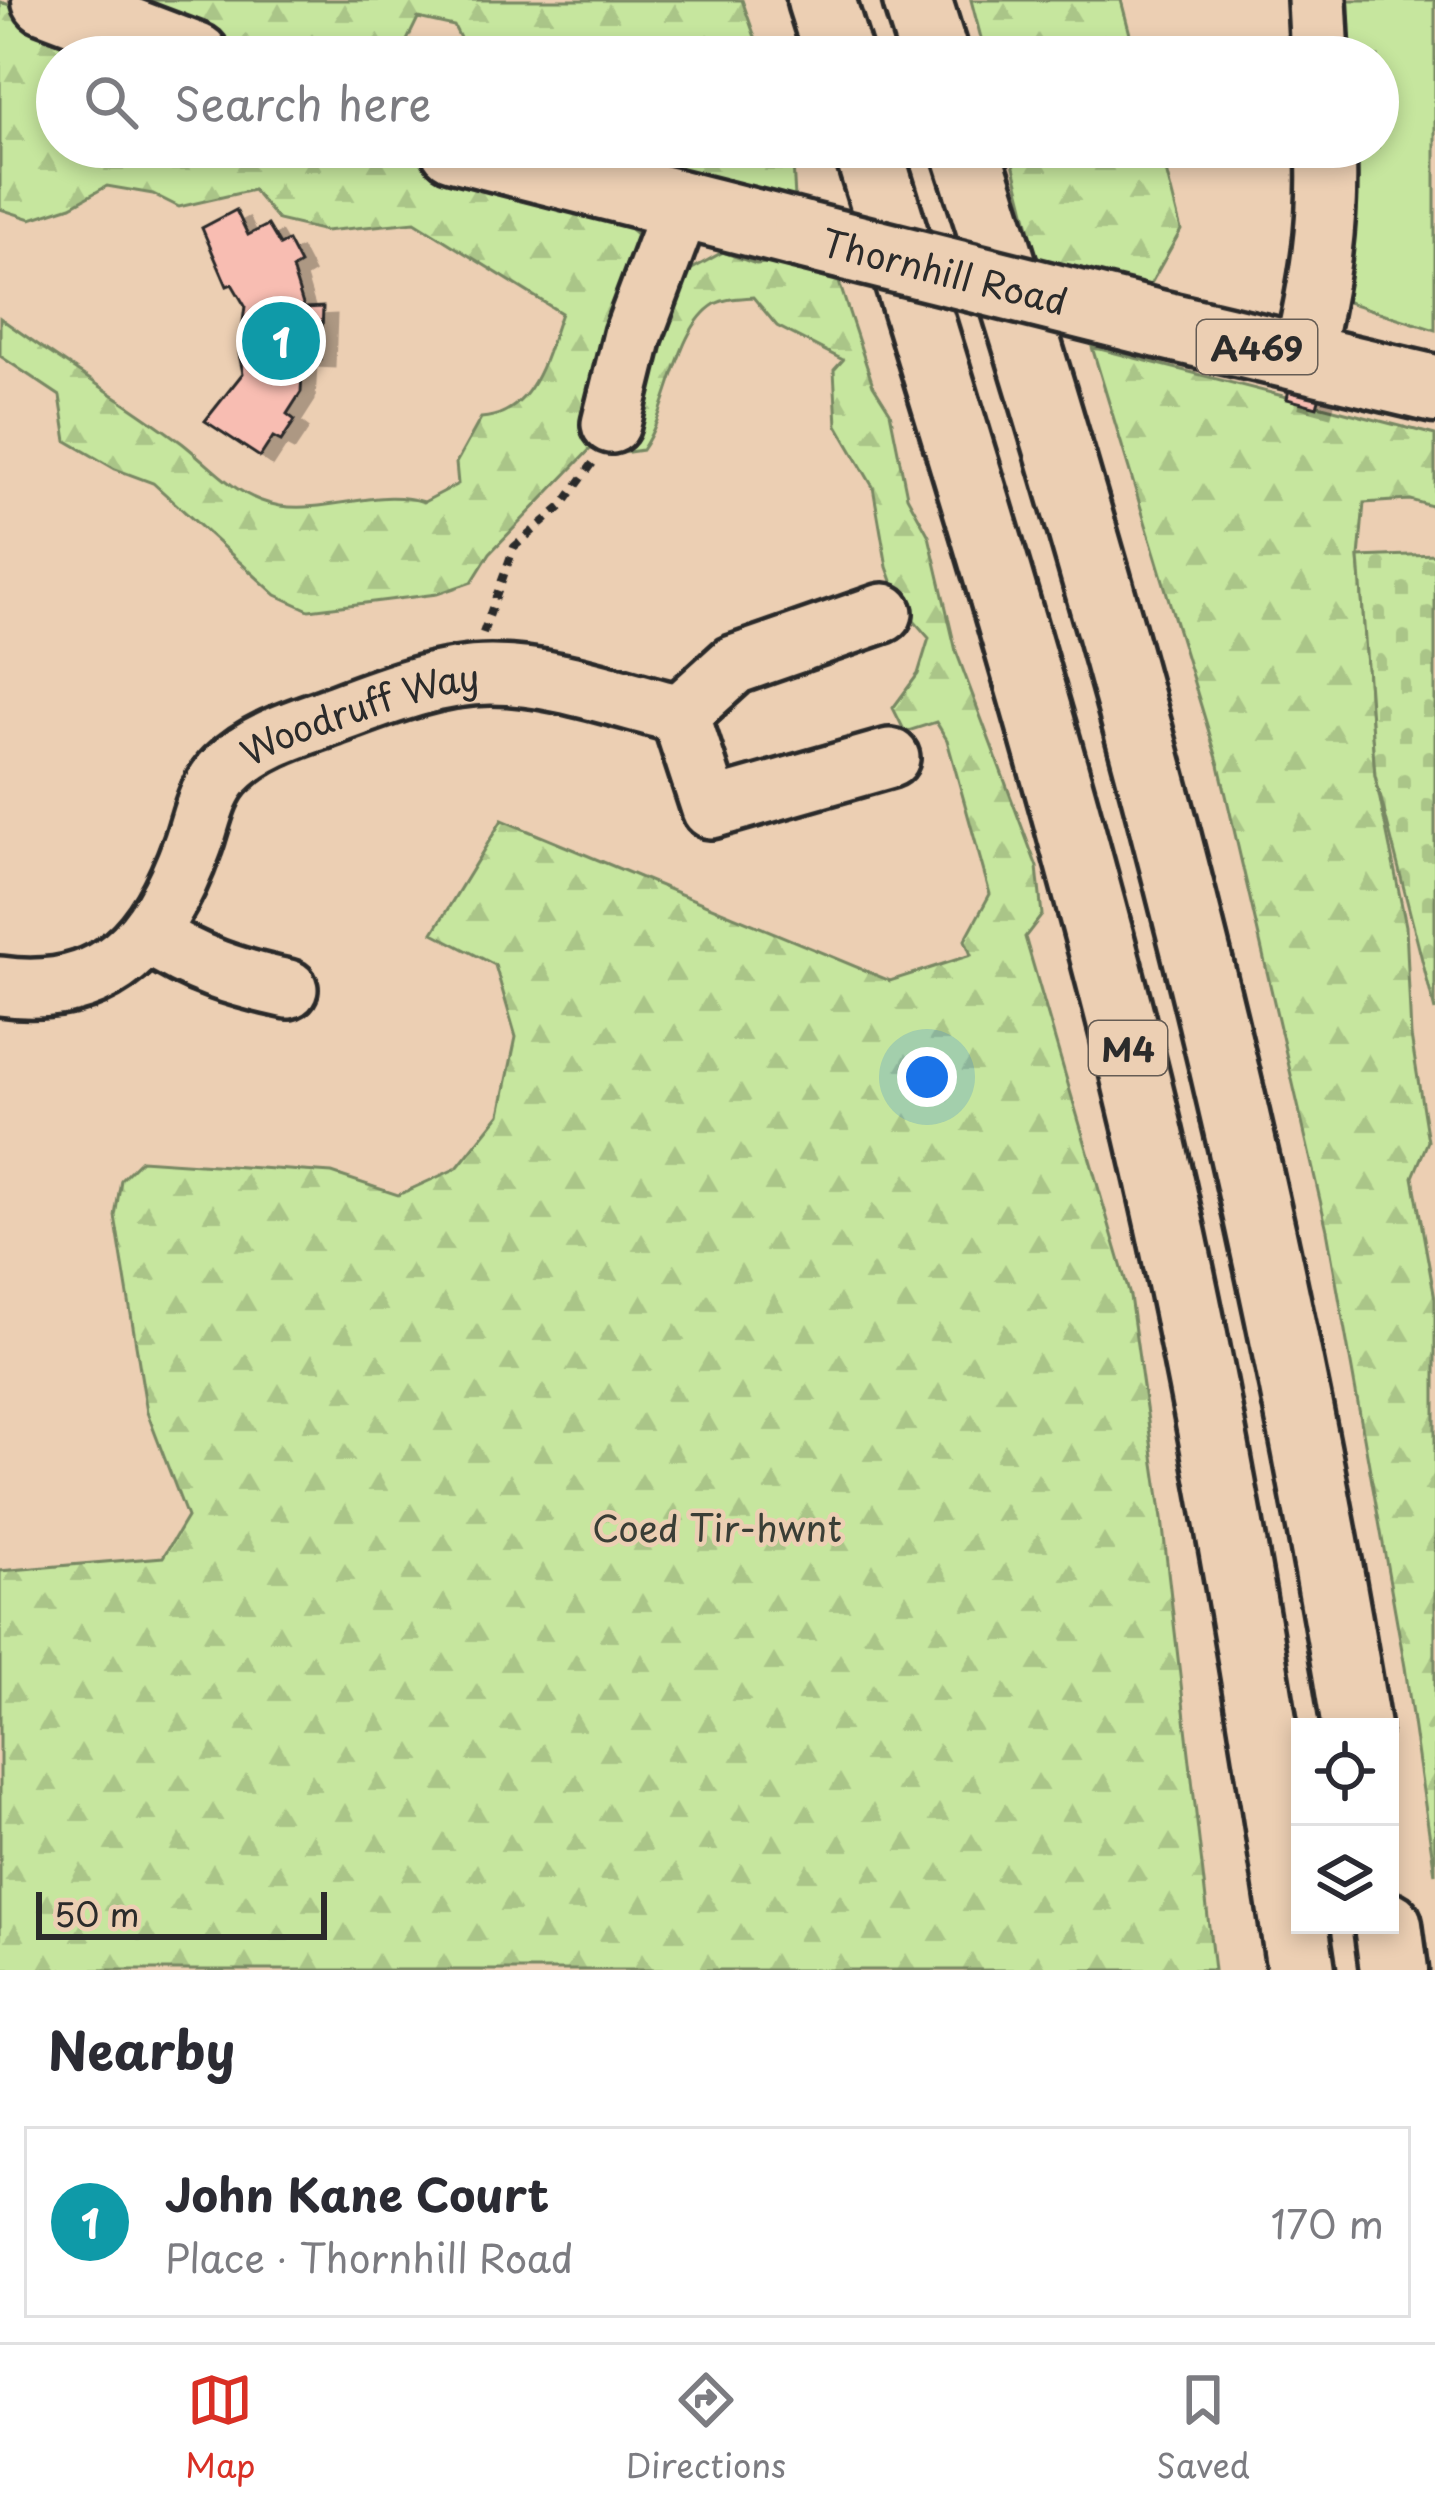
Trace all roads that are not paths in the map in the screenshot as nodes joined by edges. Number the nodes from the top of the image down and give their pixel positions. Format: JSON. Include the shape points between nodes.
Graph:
{"nodes":[{"id":1,"x":46,"y":0,"type":"edge"},
{"id":2,"x":821,"y":0,"type":"edge"},
{"id":3,"x":916,"y":0,"type":"edge"},
{"id":4,"x":1317,"y":0,"type":"edge"},
{"id":5,"x":141,"y":36,"type":"edge"},
{"id":6,"x":832,"y":36,"type":"edge"},
{"id":7,"x":928,"y":36,"type":"edge"},
{"id":8,"x":1319,"y":36,"type":"edge"},
{"id":9,"x":533,"y":168,"type":"edge"},
{"id":10,"x":874,"y":168,"type":"edge"},
{"id":11,"x":971,"y":168,"type":"edge"},
{"id":12,"x":1327,"y":168,"type":"edge"},
{"id":13,"x":681,"y":207,"type":"junction"},
{"id":14,"x":1302,"y":358,"type":"junction"},
{"id":15,"x":1435,"y":389,"type":"edge"},
{"id":16,"x":611,"y":424,"type":"road end"},
{"id":17,"x":883,"y":614,"type":"dead end"},
{"id":18,"x":680,"y":714,"type":"junction"},
{"id":19,"x":890,"y":758,"type":"dead end"},
{"id":20,"x":148,"y":935,"type":"junction"},
{"id":21,"x":0,"y":986,"type":"edge"},
{"id":22,"x":288,"y":989,"type":"dead end"},
{"id":23,"x":1354,"y":1718,"type":"edge"},
{"id":24,"x":1389,"y":1934,"type":"edge"},
{"id":25,"x":1301,"y":1970,"type":"edge"},
{"id":26,"x":1394,"y":1970,"type":"edge"}],
"edges":[{"from":1,"to":5,"type":"main road"},
{"from":2,"to":6,"type":"main road"},
{"from":3,"to":7,"type":"main road"},
{"from":4,"to":8,"type":"street"},
{"from":9,"to":13,"type":"main road","name":"Thornhill Road","number":"A469"},
{"from":10,"to":25,"type":"main road","number":"M4","via":[[1026,657],[1137,1085],[1238,1583]]},
{"from":11,"to":23,"type":"main road","number":"M4","via":[[1123,659],[1174,859],[1270,1270]]},
{"from":12,"to":14,"type":"street","via":[[1322,271]]},
{"from":13,"to":14,"type":"main road","name":"Thornhill Road","number":"A469","bridge":true},
{"from":13,"to":16,"type":"street","via":[[633,335]]},
{"from":14,"to":15,"type":"main road","name":"Thornhill Road","number":"A469"},
{"from":17,"to":18,"type":"street","via":[[734,665]]},
{"from":18,"to":19,"type":"street","via":[[710,809]]},
{"from":18,"to":20,"type":"street","name":"Woodruff Way","via":[[532,680],[467,676],[346,710],[245,754],[213,785]]},
{"from":20,"to":21,"type":"street","name":"Woodruff Way","via":[[96,976],[33,990]]},
{"from":20,"to":22,"type":"street","via":[[209,970]]},
{"from":24,"to":26,"type":"main road"}]}
